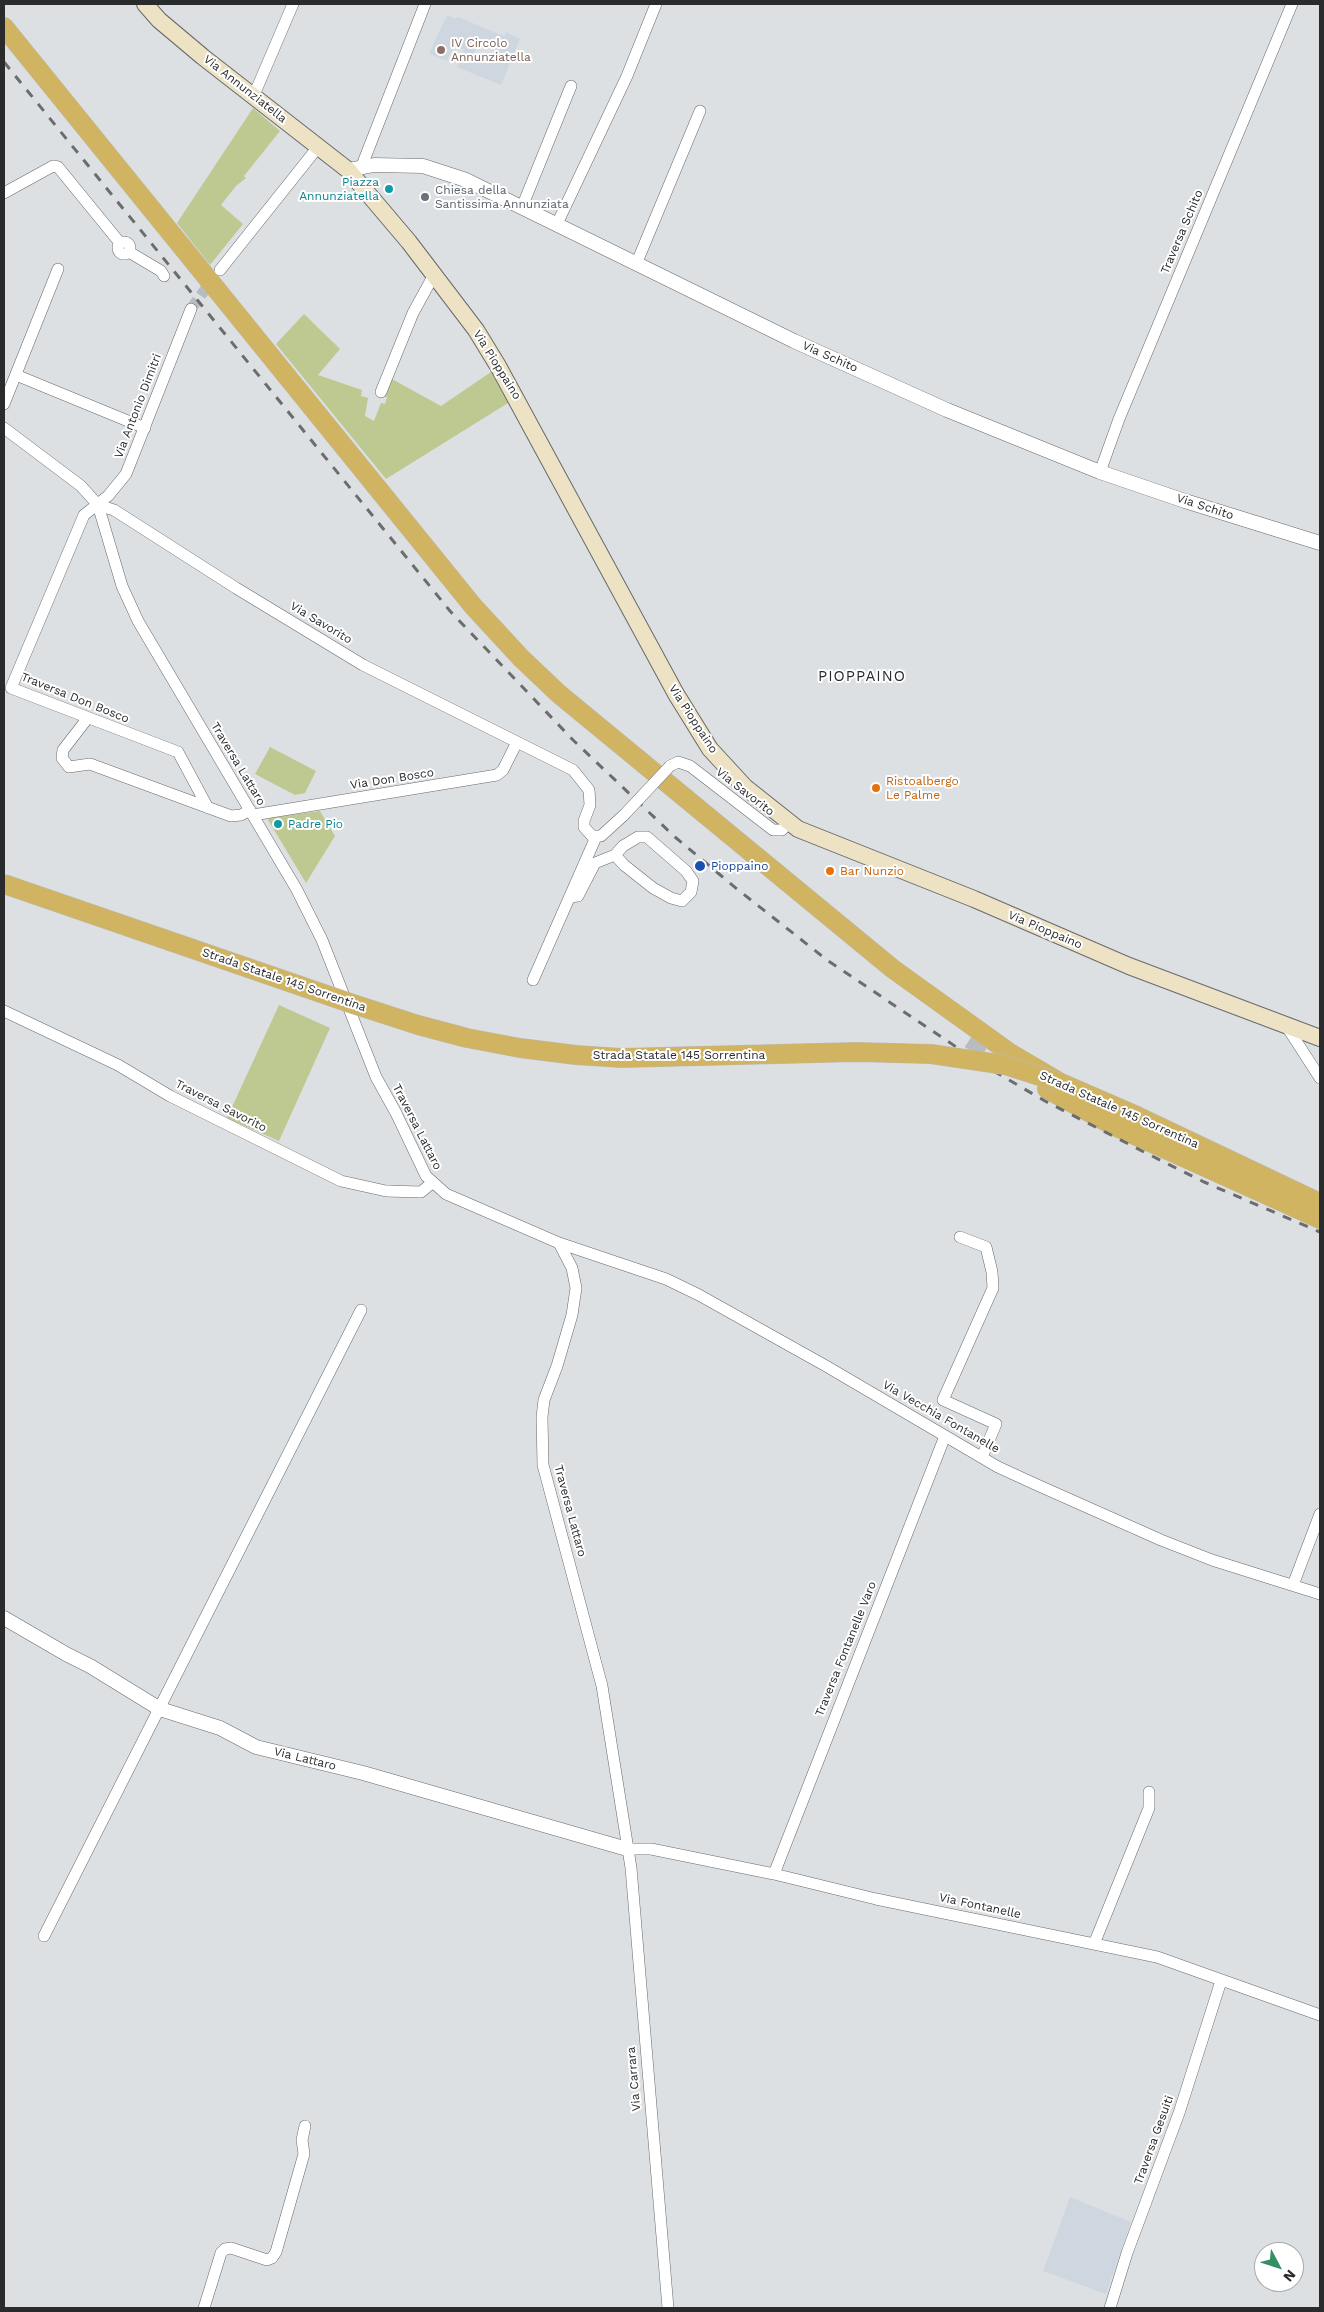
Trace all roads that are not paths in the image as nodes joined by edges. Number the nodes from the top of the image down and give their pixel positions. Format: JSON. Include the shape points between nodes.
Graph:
{"nodes":[{"id":1,"x":145,"y":4,"type":"edge"},
{"id":2,"x":293,"y":4,"type":"edge"},
{"id":3,"x":425,"y":4,"type":"edge"},
{"id":4,"x":656,"y":4,"type":"edge"},
{"id":5,"x":1292,"y":4,"type":"edge"},
{"id":6,"x":4,"y":27,"type":"edge"},
{"id":7,"x":571,"y":86,"type":"dead end"},
{"id":8,"x":254,"y":95,"type":"junction"},
{"id":9,"x":700,"y":110,"type":"dead end"},
{"id":10,"x":318,"y":146,"type":"junction"},
{"id":11,"x":354,"y":169,"type":"junction"},
{"id":12,"x":4,"y":193,"type":"edge"},
{"id":13,"x":522,"y":207,"type":"junction"},
{"id":14,"x":558,"y":224,"type":"junction"},
{"id":15,"x":637,"y":262,"type":"junction"},
{"id":16,"x":58,"y":269,"type":"dead end"},
{"id":17,"x":220,"y":270,"type":"tunnel mouth"},
{"id":18,"x":164,"y":276,"type":"dead end"},
{"id":19,"x":435,"y":277,"type":"junction"},
{"id":20,"x":191,"y":309,"type":"tunnel mouth"},
{"id":21,"x":16,"y":375,"type":"junction"},
{"id":22,"x":382,"y":392,"type":"dead end"},
{"id":23,"x":4,"y":404,"type":"edge"},
{"id":24,"x":4,"y":428,"type":"edge"},
{"id":25,"x":145,"y":428,"type":"junction"},
{"id":26,"x":1100,"y":472,"type":"junction"},
{"id":27,"x":98,"y":505,"type":"junction"},
{"id":28,"x":1320,"y":542,"type":"edge"},
{"id":29,"x":87,"y":719,"type":"junction"},
{"id":30,"x":517,"y":742,"type":"junction"},
{"id":31,"x":208,"y":808,"type":"junction"},
{"id":32,"x":251,"y":813,"type":"junction"},
{"id":33,"x":788,"y":823,"type":"junction"},
{"id":34,"x":596,"y":837,"type":"junction"},
{"id":35,"x":741,"y":845,"type":"junction"},
{"id":36,"x":615,"y":855,"type":"junction"},
{"id":37,"x":4,"y":884,"type":"edge"},
{"id":38,"x":570,"y":897,"type":"junction"},
{"id":39,"x":533,"y":980,"type":"dead end"},
{"id":40,"x":4,"y":1011,"type":"edge"},
{"id":41,"x":1287,"y":1027,"type":"junction"},
{"id":42,"x":1320,"y":1038,"type":"edge"},
{"id":43,"x":970,"y":1040,"type":"tunnel mouth"},
{"id":44,"x":1320,"y":1078,"type":"edge"},
{"id":45,"x":1054,"y":1086,"type":"junction"},
{"id":46,"x":432,"y":1183,"type":"junction"},
{"id":47,"x":1320,"y":1203,"type":"edge"},
{"id":48,"x":1320,"y":1219,"type":"edge"},
{"id":49,"x":960,"y":1237,"type":"dead end"},
{"id":50,"x":559,"y":1243,"type":"junction"},
{"id":51,"x":361,"y":1310,"type":"dead end"},
{"id":52,"x":945,"y":1436,"type":"junction"},
{"id":53,"x":982,"y":1457,"type":"junction"},
{"id":54,"x":1320,"y":1514,"type":"edge"},
{"id":55,"x":1293,"y":1585,"type":"junction"},
{"id":56,"x":1320,"y":1594,"type":"edge"},
{"id":57,"x":4,"y":1618,"type":"edge"},
{"id":58,"x":160,"y":1709,"type":"junction"},
{"id":59,"x":1149,"y":1792,"type":"dead end"},
{"id":60,"x":627,"y":1849,"type":"junction"},
{"id":61,"x":774,"y":1874,"type":"junction"},
{"id":62,"x":44,"y":1936,"type":"dead end"},
{"id":63,"x":1094,"y":1944,"type":"junction"},
{"id":64,"x":1221,"y":1981,"type":"junction"},
{"id":65,"x":1320,"y":2015,"type":"edge"},
{"id":66,"x":305,"y":2126,"type":"dead end"},
{"id":67,"x":204,"y":2308,"type":"edge"},
{"id":68,"x":668,"y":2308,"type":"edge"},
{"id":69,"x":1110,"y":2308,"type":"edge"}],
"edges":[{"from":1,"to":8,"type":"main road","name":"Via Annunziatella","via":[[173,32]]},
{"from":2,"to":8,"type":"street"},
{"from":3,"to":11,"type":"street"},
{"from":4,"to":14,"type":"street","via":[[627,76]]},
{"from":5,"to":26,"type":"street","name":"Traversa Schito","via":[[1119,419]]},
{"from":6,"to":35,"type":"highway","via":[[494,630],[559,694]]},
{"from":7,"to":13,"type":"street"},
{"from":8,"to":10,"type":"main road","name":"Via Annunziatella"},
{"from":9,"to":15,"type":"street"},
{"from":10,"to":11,"type":"main road","name":"Via Annunziatella"},
{"from":10,"to":17,"type":"street"},
{"from":11,"to":13,"type":"street","name":"Via Schito","via":[[374,165],[423,166],[466,180]]},
{"from":11,"to":19,"type":"main road","name":"Via Pioppaino"},
{"from":12,"to":18,"type":"street","via":[[52,166],[58,167],[120,243],[128,243],[131,247],[129,252]]},
{"from":13,"to":14,"type":"street","name":"Via Schito"},
{"from":14,"to":15,"type":"street","name":"Via Schito"},
{"from":15,"to":26,"type":"street","name":"Via Schito","via":[[803,345],[947,410]]},
{"from":16,"to":21,"type":"street"},
{"from":19,"to":22,"type":"street","via":[[413,313]]},
{"from":19,"to":33,"type":"main road","name":"Via Pioppaino","via":[[476,330],[512,389],[676,694],[710,749],[745,787]]},
{"from":20,"to":25,"type":"street","name":"Via Antonio Dimitri"},
{"from":21,"to":23,"type":"street"},
{"from":21,"to":25,"type":"street"},
{"from":24,"to":27,"type":"street","name":"Via Savorito","via":[[80,486]]},
{"from":25,"to":27,"type":"street","name":"Via Antonio Dimitri","via":[[126,474]]},
{"from":26,"to":28,"type":"street","name":"Via Schito"},
{"from":27,"to":29,"type":"street","name":"Traversa Don Bosco","via":[[84,514],[81,520],[11,688]]},
{"from":27,"to":30,"type":"street","name":"Via Savorito","via":[[114,510],[363,665]]},
{"from":27,"to":32,"type":"street","name":"Traversa Lattaro","via":[[122,586],[138,622]]},
{"from":29,"to":31,"type":"street","name":"Traversa Don Bosco","via":[[178,752]]},
{"from":29,"to":31,"type":"street","name":"Via Don Bosco","via":[[63,750],[62,758],[66,764],[73,768],[90,764]]},
{"from":30,"to":32,"type":"street","name":"Via Don Bosco","via":[[503,770],[497,775]]},
{"from":30,"to":34,"type":"street","name":"Via Savorito","via":[[579,775],[591,798],[584,827]]},
{"from":31,"to":32,"type":"street","name":"Via Don Bosco","via":[[231,816]]},
{"from":32,"to":46,"type":"street","name":"Traversa Lattaro","via":[[297,890],[322,940],[376,1077]]},
{"from":33,"to":34,"type":"street","name":"Via Savorito","bridge":true,"via":[[782,830],[773,830],[690,766],[678,762],[670,766],[606,832]]},
{"from":33,"to":41,"type":"main road","name":"Via Pioppaino","via":[[1129,966]]},
{"from":34,"to":38,"type":"street"},
{"from":35,"to":43,"type":"highway","via":[[819,924]]},
{"from":35,"to":45,"type":"highway","bridge":true,"via":[[931,999]]},
{"from":36,"to":36,"type":"street","via":[[653,888],[671,898],[682,901],[692,892],[693,881],[686,871],[647,837],[638,836]]},
{"from":36,"to":38,"type":"street","via":[[595,863],[578,896]]},
{"from":37,"to":45,"type":"highway","name":"Strada Statale 145 Sorrentina","bridge":true,"via":[[358,1006],[467,1038],[576,1056],[621,1058],[857,1052],[931,1054],[1005,1065]]},
{"from":38,"to":39,"type":"street"},
{"from":40,"to":46,"type":"street","name":"Traversa Savorito","via":[[118,1065],[170,1096],[341,1181],[404,1192],[421,1192]]},
{"from":41,"to":42,"type":"main road","name":"Via Pioppaino"},
{"from":41,"to":44,"type":"street"},
{"from":45,"to":47,"type":"highway","name":"Strada Statale 145 Sorrentina","via":[[1137,1116]]},
{"from":45,"to":48,"type":"highway","via":[[1129,1133]]},
{"from":46,"to":50,"type":"street","name":"Traversa Lattaro","via":[[446,1194]]},
{"from":49,"to":53,"type":"street","via":[[986,1248],[993,1288],[943,1400],[996,1424]]},
{"from":50,"to":52,"type":"street","name":"Via Vecchia Fontanelle","via":[[666,1279],[699,1295]]},
{"from":50,"to":60,"type":"street","name":"Traversa Lattaro","via":[[572,1268],[576,1288],[572,1315],[544,1400],[543,1465],[602,1686]]},
{"from":51,"to":58,"type":"street"},
{"from":52,"to":53,"type":"street","name":"Via Vecchia Fontanelle"},
{"from":52,"to":61,"type":"street","name":"Traversa Fontanelle Varo"},
{"from":53,"to":55,"type":"street","name":"Via Vecchia Fontanelle","via":[[1161,1540]]},
{"from":54,"to":55,"type":"street"},
{"from":55,"to":56,"type":"street","name":"Via Vecchia Fontanelle"},
{"from":57,"to":58,"type":"street","name":"Via Lattaro"},
{"from":58,"to":60,"type":"street","name":"Via Lattaro","via":[[220,1728],[256,1747],[363,1773]]},
{"from":58,"to":62,"type":"street"},
{"from":59,"to":63,"type":"street","via":[[1149,1808]]},
{"from":60,"to":61,"type":"street","name":"Via Fontanelle","via":[[651,1849]]},
{"from":60,"to":68,"type":"street","name":"Via Carrara"},
{"from":61,"to":63,"type":"street","name":"Via Fontanelle","via":[[876,1899]]},
{"from":63,"to":64,"type":"street","name":"Via Fontanelle","via":[[1157,1957]]},
{"from":64,"to":65,"type":"street","name":"Via Fontanelle"},
{"from":64,"to":69,"type":"street","name":"Traversa Gesuiti","via":[[1179,2113]]},
{"from":66,"to":67,"type":"street","via":[[304,2154],[276,2252],[267,2260],[225,2249]]}]}
